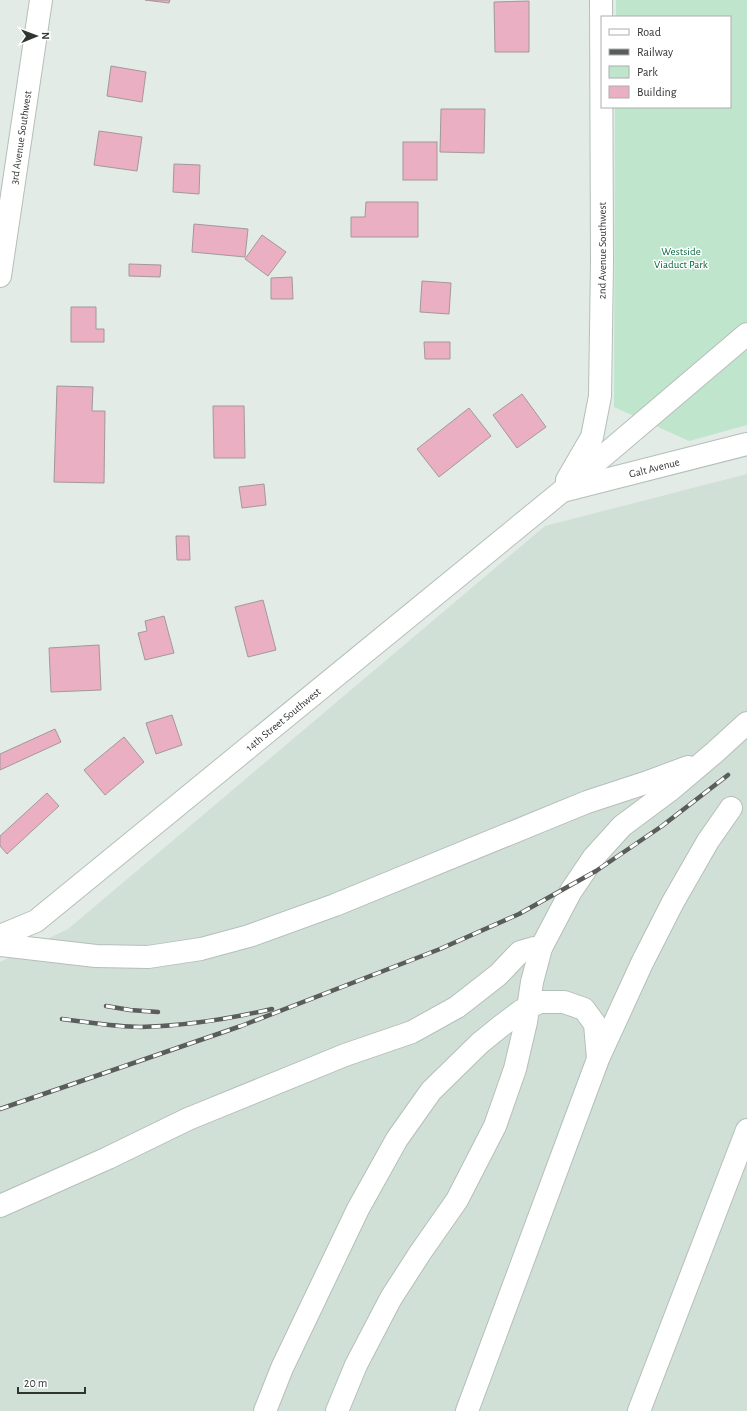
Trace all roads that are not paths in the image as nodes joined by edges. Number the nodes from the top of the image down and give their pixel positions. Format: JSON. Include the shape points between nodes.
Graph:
{"nodes":[{"id":1,"x":41,"y":0,"type":"edge"},
{"id":2,"x":601,"y":0,"type":"edge"},
{"id":3,"x":601,"y":16,"type":"edge"},
{"id":4,"x":601,"y":108,"type":"edge"},
{"id":5,"x":0,"y":276,"type":"edge"},
{"id":6,"x":747,"y":334,"type":"edge"},
{"id":7,"x":747,"y":444,"type":"edge"},
{"id":8,"x":561,"y":492,"type":"junction"},
{"id":9,"x":747,"y":723,"type":"edge"},
{"id":10,"x":714,"y":753,"type":"junction"},
{"id":11,"x":731,"y":808,"type":"dead end"},
{"id":12,"x":0,"y":936,"type":"edge"},
{"id":13,"x":0,"y":945,"type":"edge"},
{"id":14,"x":541,"y":948,"type":"junction"},
{"id":15,"x":528,"y":1007,"type":"junction"},
{"id":16,"x":598,"y":1059,"type":"junction"},
{"id":17,"x":747,"y":1130,"type":"edge"},
{"id":18,"x":0,"y":1206,"type":"edge"},
{"id":19,"x":265,"y":1411,"type":"edge"},
{"id":20,"x":337,"y":1411,"type":"edge"},
{"id":21,"x":467,"y":1411,"type":"edge"},
{"id":22,"x":640,"y":1411,"type":"edge"}],
"edges":[{"from":1,"to":5,"type":"street","name":"3rd Avenue Southwest"},
{"from":2,"to":3,"type":"street","name":"2nd Avenue Southwest"},
{"from":4,"to":8,"type":"street","name":"2nd Avenue Southwest","via":[[600,396],[592,437]]},
{"from":6,"to":8,"type":"street","name":"14th Street Southwest"},
{"from":7,"to":8,"type":"street","name":"Galt Avenue"},
{"from":8,"to":12,"type":"street","name":"14th Street Southwest","via":[[36,921]]},
{"from":9,"to":10,"type":"street"},
{"from":10,"to":13,"type":"street","via":[[687,768],[587,802],[335,905],[249,936],[201,949],[148,957],[96,956]]},
{"from":10,"to":14,"type":"street","via":[[622,826],[594,857],[571,891]]},
{"from":11,"to":16,"type":"street","via":[[672,902]]},
{"from":14,"to":15,"type":"street"},
{"from":14,"to":18,"type":"street","via":[[520,952],[498,975],[458,1007],[412,1032],[345,1055],[188,1119]]},
{"from":15,"to":16,"type":"street","via":[[540,1002],[564,1002],[584,1009],[595,1024]]},
{"from":15,"to":19,"type":"street","via":[[480,1043],[431,1091],[397,1139],[354,1216],[282,1368]]},
{"from":15,"to":20,"type":"street","via":[[515,1069],[495,1126],[457,1200],[391,1298],[356,1365]]},
{"from":16,"to":21,"type":"street"},
{"from":17,"to":22,"type":"street"}]}
